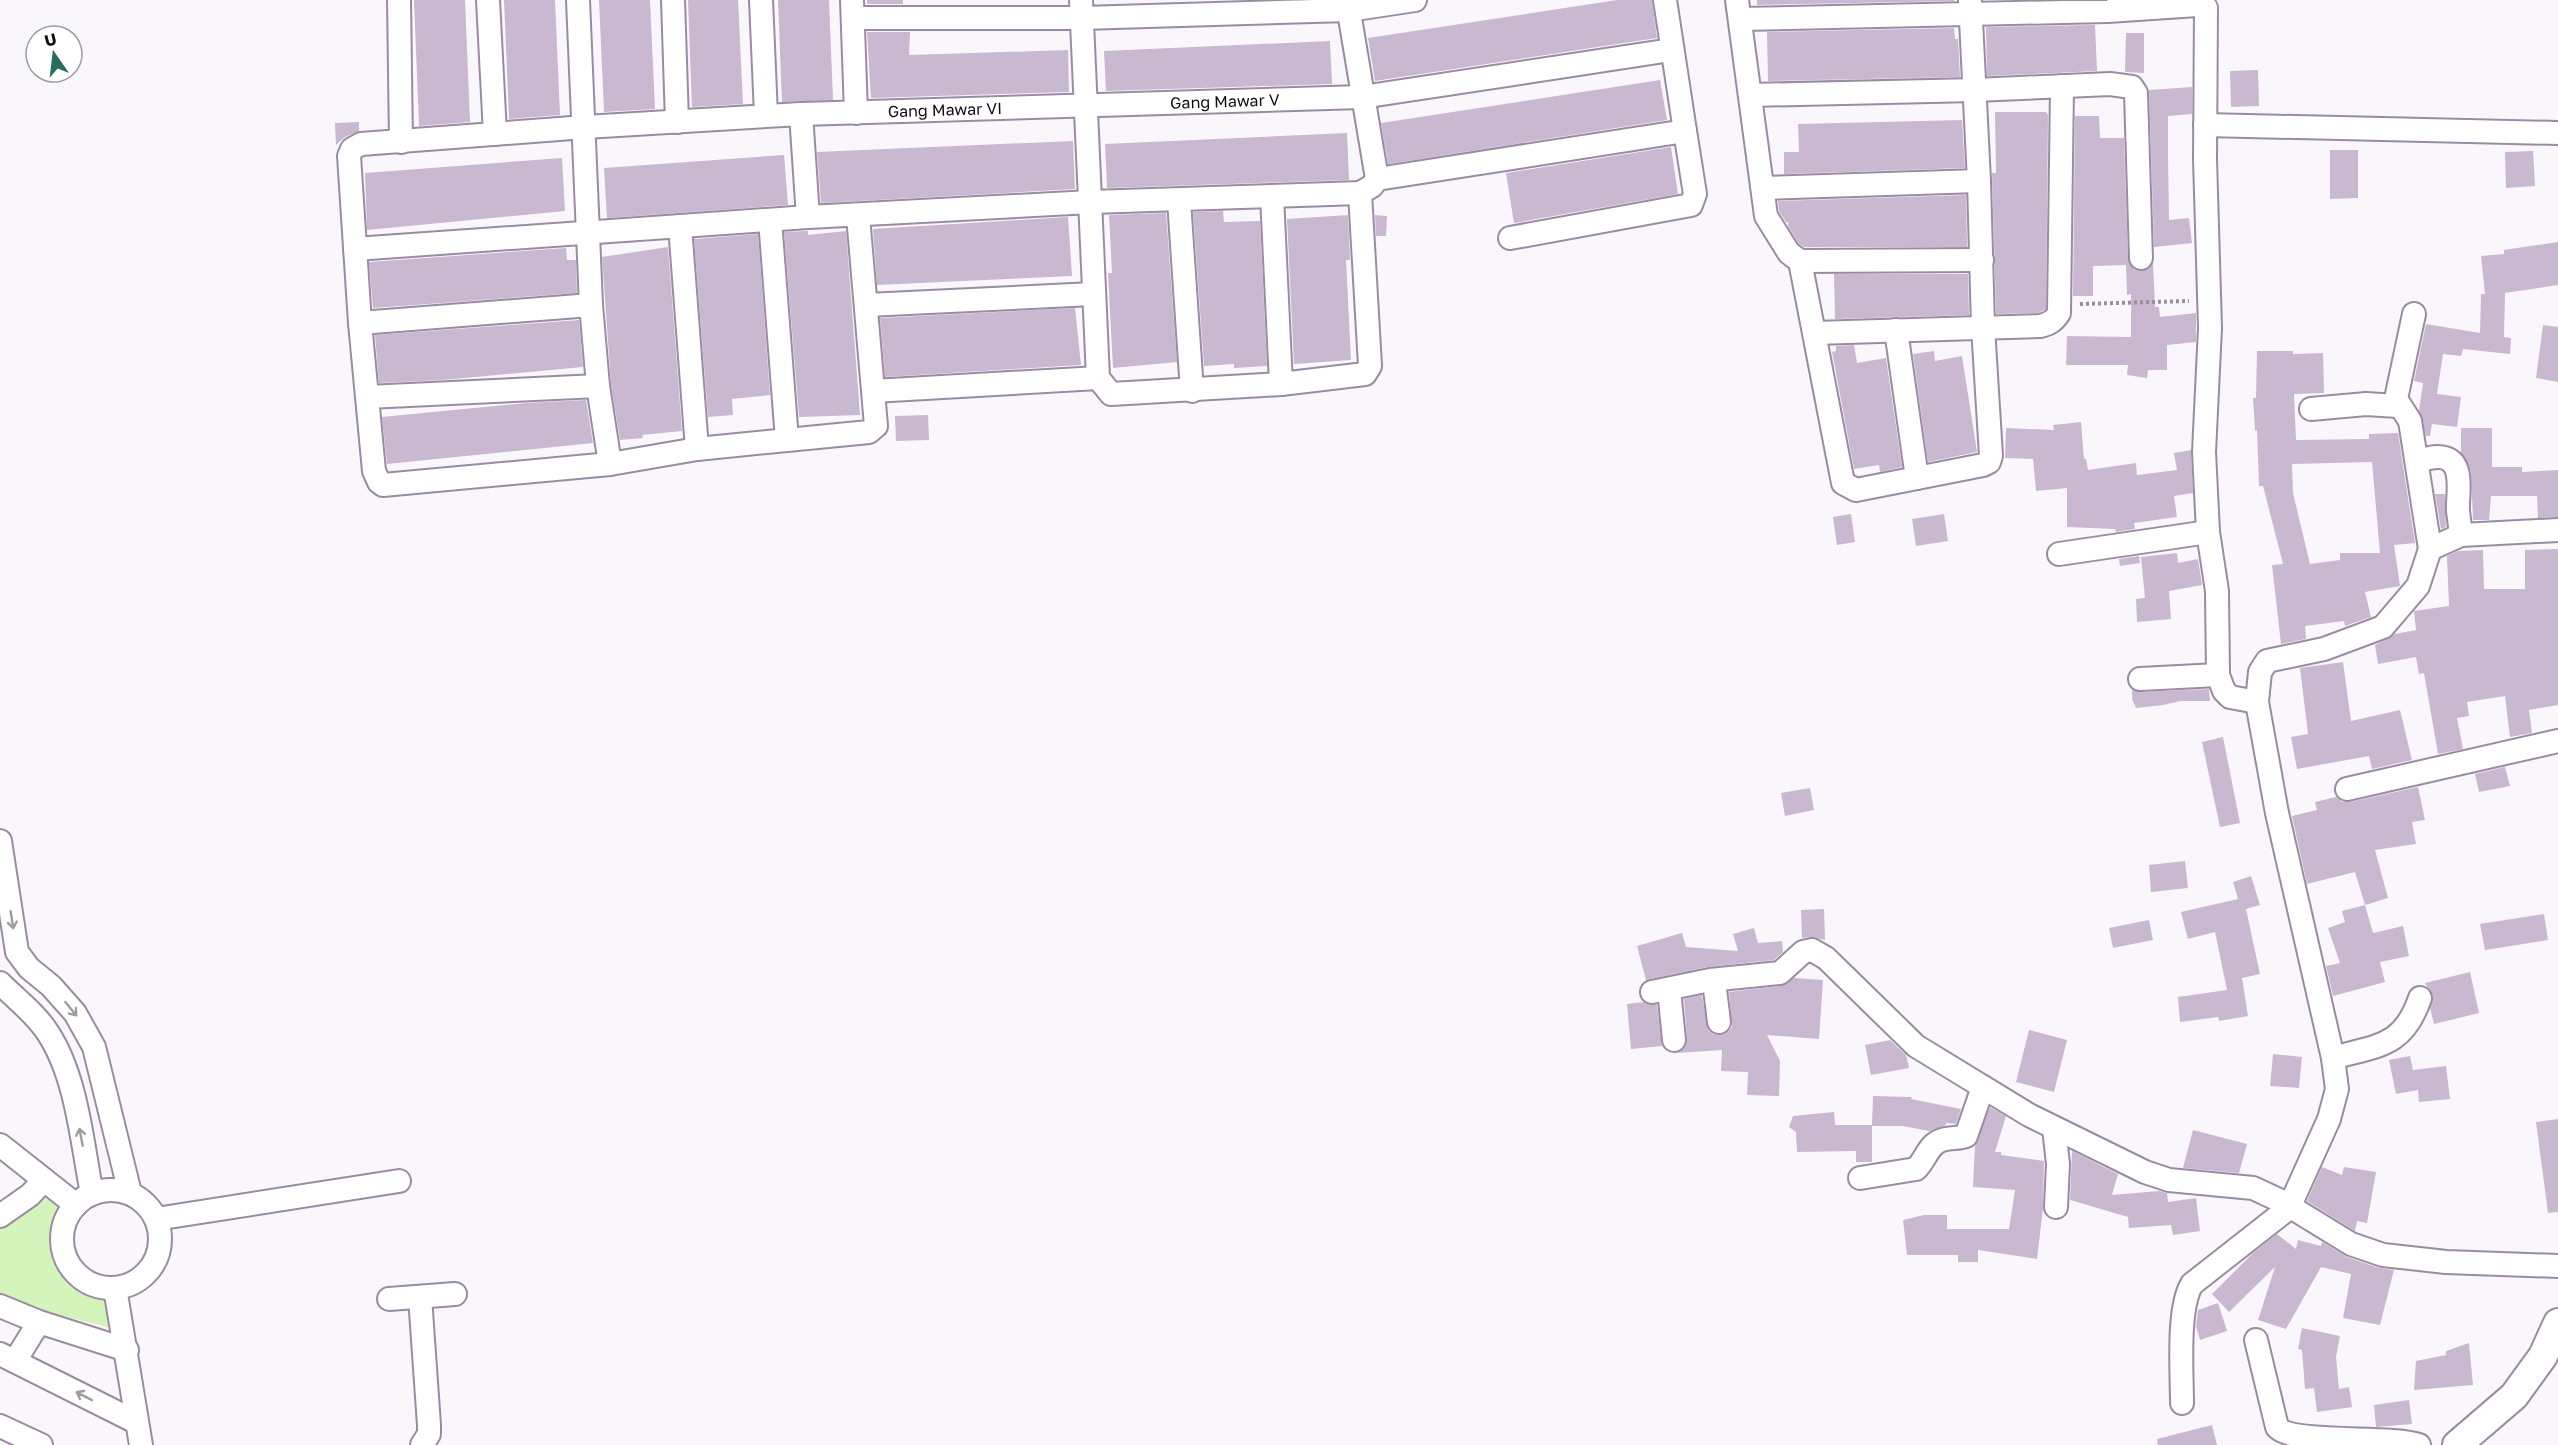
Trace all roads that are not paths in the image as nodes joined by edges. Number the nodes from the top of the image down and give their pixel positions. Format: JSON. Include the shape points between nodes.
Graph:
{"nodes":[{"id":1,"x":399,"y":0,"type":"edge"},
{"id":2,"x":488,"y":0,"type":"edge"},
{"id":3,"x":578,"y":0,"type":"edge"},
{"id":4,"x":673,"y":0,"type":"edge"},
{"id":5,"x":761,"y":0,"type":"edge"},
{"id":6,"x":1415,"y":0,"type":"edge"},
{"id":7,"x":1665,"y":0,"type":"edge"},
{"id":8,"x":1348,"y":5,"type":"edge"},
{"id":9,"x":1970,"y":7,"type":"edge"},
{"id":10,"x":853,"y":9,"type":"edge"},
{"id":11,"x":1082,"y":9,"type":"edge"},
{"id":12,"x":1739,"y":9,"type":"edge"},
{"id":13,"x":1671,"y":50,"type":"junction"},
{"id":14,"x":2062,"y":86,"type":"junction"},
{"id":15,"x":1975,"y":90,"type":"junction"},
{"id":16,"x":1750,"y":95,"type":"junction"},
{"id":17,"x":1362,"y":97,"type":"junction"},
{"id":18,"x":1088,"y":105,"type":"junction"},
{"id":19,"x":856,"y":112,"type":"junction"},
{"id":20,"x":801,"y":114,"type":"junction"},
{"id":21,"x":766,"y":115,"type":"junction"},
{"id":22,"x":677,"y":122,"type":"junction"},
{"id":23,"x":2205,"y":125,"type":"junction"},
{"id":24,"x":585,"y":127,"type":"junction"},
{"id":25,"x":1685,"y":131,"type":"junction"},
{"id":26,"x":2558,"y":133,"type":"edge"},
{"id":27,"x":495,"y":134,"type":"junction"},
{"id":28,"x":401,"y":142,"type":"junction"},
{"id":29,"x":1979,"y":181,"type":"junction"},
{"id":30,"x":1369,"y":186,"type":"junction"},
{"id":31,"x":1763,"y":188,"type":"junction"},
{"id":32,"x":1272,"y":196,"type":"junction"},
{"id":33,"x":1179,"y":201,"type":"junction"},
{"id":34,"x":1091,"y":202,"type":"junction"},
{"id":35,"x":858,"y":216,"type":"junction"},
{"id":36,"x":808,"y":217,"type":"junction"},
{"id":37,"x":770,"y":220,"type":"junction"},
{"id":38,"x":680,"y":226,"type":"junction"},
{"id":39,"x":590,"y":233,"type":"junction"},
{"id":40,"x":1510,"y":238,"type":"dead end"},
{"id":41,"x":355,"y":249,"type":"junction"},
{"id":42,"x":2141,"y":258,"type":"dead end"},
{"id":43,"x":1982,"y":260,"type":"junction"},
{"id":44,"x":1800,"y":261,"type":"junction"},
{"id":45,"x":1093,"y":294,"type":"junction"},
{"id":46,"x":591,"y":305,"type":"junction"},
{"id":47,"x":867,"y":305,"type":"junction"},
{"id":48,"x":2414,"y":314,"type":"dead end"},
{"id":49,"x":360,"y":323,"type":"junction"},
{"id":50,"x":1983,"y":327,"type":"junction"},
{"id":51,"x":1896,"y":330,"type":"junction"},
{"id":52,"x":1815,"y":333,"type":"junction"},
{"id":53,"x":1098,"y":378,"type":"junction"},
{"id":54,"x":1281,"y":384,"type":"junction"},
{"id":55,"x":598,"y":386,"type":"junction"},
{"id":56,"x":873,"y":391,"type":"junction"},
{"id":57,"x":1192,"y":391,"type":"junction"},
{"id":58,"x":367,"y":397,"type":"junction"},
{"id":59,"x":2398,"y":406,"type":"junction"},
{"id":60,"x":2311,"y":409,"type":"dead end"},
{"id":61,"x":787,"y":440,"type":"junction"},
{"id":62,"x":697,"y":449,"type":"junction"},
{"id":63,"x":2417,"y":461,"type":"junction"},
{"id":64,"x":610,"y":464,"type":"junction"},
{"id":65,"x":1917,"y":478,"type":"junction"},
{"id":66,"x":2558,"y":530,"type":"edge"},
{"id":67,"x":2208,"y":532,"type":"junction"},
{"id":68,"x":2461,"y":535,"type":"junction"},
{"id":69,"x":2430,"y":549,"type":"junction"},
{"id":70,"x":2059,"y":554,"type":"dead end"},
{"id":71,"x":2218,"y":675,"type":"junction"},
{"id":72,"x":2140,"y":679,"type":"dead end"},
{"id":73,"x":2246,"y":699,"type":"junction"},
{"id":74,"x":2558,"y":741,"type":"edge"},
{"id":75,"x":2347,"y":789,"type":"dead end"},
{"id":76,"x":0,"y":841,"type":"edge"},
{"id":77,"x":1714,"y":981,"type":"junction"},
{"id":78,"x":0,"y":983,"type":"edge"},
{"id":79,"x":2420,"y":998,"type":"dead end"},
{"id":80,"x":1719,"y":1022,"type":"dead end"},
{"id":81,"x":1674,"y":1040,"type":"dead end"},
{"id":82,"x":2333,"y":1058,"type":"junction"},
{"id":83,"x":1983,"y":1088,"type":"junction"},
{"id":84,"x":2054,"y":1128,"type":"junction"},
{"id":85,"x":0,"y":1145,"type":"edge"},
{"id":86,"x":1860,"y":1178,"type":"dead end"},
{"id":87,"x":44,"y":1180,"type":"junction"},
{"id":88,"x":399,"y":1181,"type":"dead end"},
{"id":89,"x":130,"y":1193,"type":"junction"},
{"id":90,"x":84,"y":1199,"type":"junction"},
{"id":91,"x":2285,"y":1204,"type":"junction"},
{"id":92,"x":2056,"y":1207,"type":"dead end"},
{"id":93,"x":0,"y":1216,"type":"edge"},
{"id":94,"x":156,"y":1219,"type":"junction"},
{"id":95,"x":2558,"y":1266,"type":"edge"},
{"id":96,"x":115,"y":1288,"type":"junction"},
{"id":97,"x":455,"y":1294,"type":"dead end"},
{"id":98,"x":420,"y":1297,"type":"junction"},
{"id":99,"x":389,"y":1299,"type":"dead end"},
{"id":100,"x":0,"y":1306,"type":"edge"},
{"id":101,"x":39,"y":1322,"type":"junction"},
{"id":102,"x":2558,"y":1323,"type":"edge"},
{"id":103,"x":2256,"y":1340,"type":"dead end"},
{"id":104,"x":127,"y":1350,"type":"junction"},
{"id":105,"x":7,"y":1357,"type":"edge"},
{"id":106,"x":2182,"y":1403,"type":"dead end"},
{"id":107,"x":136,"y":1422,"type":"junction"},
{"id":108,"x":0,"y":1426,"type":"edge"},
{"id":109,"x":41,"y":1445,"type":"edge"},
{"id":110,"x":141,"y":1445,"type":"edge"},
{"id":111,"x":422,"y":1445,"type":"edge"},
{"id":112,"x":2418,"y":1445,"type":"edge"},
{"id":113,"x":2457,"y":1445,"type":"edge"}],
"edges":[{"from":1,"to":28,"type":"street"},
{"from":2,"to":27,"type":"street"},
{"from":3,"to":24,"type":"street"},
{"from":4,"to":22,"type":"street"},
{"from":5,"to":21,"type":"street"},
{"from":6,"to":8,"type":"street"},
{"from":7,"to":13,"type":"street"},
{"from":8,"to":11,"type":"street"},
{"from":8,"to":17,"type":"street"},
{"from":9,"to":12,"type":"street"},
{"from":9,"to":15,"type":"street"},
{"from":9,"to":23,"type":"street","via":[[2206,8]]},
{"from":10,"to":11,"type":"street"},
{"from":10,"to":19,"type":"street"},
{"from":11,"to":18,"type":"street"},
{"from":12,"to":16,"type":"street"},
{"from":13,"to":17,"type":"street","name":"Gang Mawar V"},
{"from":13,"to":25,"type":"street"},
{"from":14,"to":15,"type":"street"},
{"from":14,"to":42,"type":"street","via":[[2125,85],[2136,93]]},
{"from":14,"to":50,"type":"street","via":[[2059,313],[2046,325]]},
{"from":15,"to":16,"type":"street"},
{"from":15,"to":29,"type":"street"},
{"from":16,"to":31,"type":"street"},
{"from":17,"to":18,"type":"street","name":"Gang Mawar V"},
{"from":17,"to":30,"type":"street"},
{"from":18,"to":19,"type":"street","name":"Gang Mawar VI"},
{"from":18,"to":34,"type":"street"},
{"from":19,"to":20,"type":"street","name":"Gang Mawar VI"},
{"from":20,"to":21,"type":"street","name":"Gang Mawar VI"},
{"from":20,"to":36,"type":"street"},
{"from":21,"to":22,"type":"street","name":"Gang Mawar VI"},
{"from":22,"to":24,"type":"street","name":"Gang Mawar VI"},
{"from":23,"to":26,"type":"street"},
{"from":23,"to":67,"type":"street","via":[[2210,328],[2204,452]]},
{"from":24,"to":27,"type":"street","name":"Gang Mawar VI"},
{"from":24,"to":39,"type":"street"},
{"from":25,"to":30,"type":"street"},
{"from":25,"to":40,"type":"street","via":[[1695,194],[1691,206]]},
{"from":27,"to":28,"type":"street","name":"Gang Mawar VI"},
{"from":28,"to":41,"type":"street","name":"Gang Mawar VI","via":[[361,144],[352,149],[349,156]]},
{"from":29,"to":31,"type":"street"},
{"from":29,"to":43,"type":"street"},
{"from":30,"to":32,"type":"street"},
{"from":30,"to":54,"type":"street","via":[[1369,370],[1362,375]]},
{"from":31,"to":44,"type":"street","via":[[1766,216],[1789,253]]},
{"from":32,"to":33,"type":"street"},
{"from":32,"to":54,"type":"street"},
{"from":33,"to":34,"type":"street"},
{"from":33,"to":57,"type":"street"},
{"from":34,"to":35,"type":"street"},
{"from":34,"to":45,"type":"street"},
{"from":35,"to":36,"type":"street"},
{"from":35,"to":47,"type":"street"},
{"from":36,"to":37,"type":"street"},
{"from":37,"to":38,"type":"street"},
{"from":37,"to":61,"type":"street"},
{"from":38,"to":39,"type":"street"},
{"from":38,"to":62,"type":"street"},
{"from":39,"to":41,"type":"street"},
{"from":39,"to":46,"type":"street"},
{"from":41,"to":49,"type":"street"},
{"from":43,"to":44,"type":"street"},
{"from":43,"to":50,"type":"street"},
{"from":44,"to":52,"type":"street"},
{"from":45,"to":47,"type":"street"},
{"from":45,"to":53,"type":"street"},
{"from":46,"to":49,"type":"street"},
{"from":46,"to":55,"type":"street"},
{"from":47,"to":56,"type":"street"},
{"from":48,"to":59,"type":"street","via":[[2397,392]]},
{"from":49,"to":58,"type":"street"},
{"from":50,"to":51,"type":"street"},
{"from":50,"to":65,"type":"street","via":[[1989,462]]},
{"from":51,"to":52,"type":"street"},
{"from":51,"to":65,"type":"street"},
{"from":52,"to":65,"type":"street","via":[[1842,483],[1856,490]]},
{"from":53,"to":56,"type":"street"},
{"from":53,"to":57,"type":"street","via":[[1111,394]]},
{"from":54,"to":57,"type":"street"},
{"from":55,"to":58,"type":"street"},
{"from":55,"to":64,"type":"street"},
{"from":56,"to":61,"type":"street","via":[[876,426],[869,432]]},
{"from":58,"to":64,"type":"street","via":[[374,471],[383,485]]},
{"from":59,"to":60,"type":"street","via":[[2366,404]]},
{"from":59,"to":63,"type":"street","via":[[2408,415]]},
{"from":61,"to":62,"type":"street"},
{"from":62,"to":64,"type":"street"},
{"from":63,"to":68,"type":"street","via":[[2446,458],[2457,470]]},
{"from":63,"to":69,"type":"street"},
{"from":66,"to":68,"type":"street"},
{"from":67,"to":70,"type":"street"},
{"from":67,"to":71,"type":"street","via":[[2217,591]]},
{"from":68,"to":69,"type":"street"},
{"from":69,"to":73,"type":"street","via":[[2418,586],[2383,627],[2324,649],[2267,662]]},
{"from":71,"to":72,"type":"street"},
{"from":71,"to":73,"type":"street","via":[[2224,691]]},
{"from":73,"to":82,"type":"street","via":[[2277,813]]},
{"from":74,"to":75,"type":"street"},
{"from":76,"to":89,"type":"street","one_way":true,"via":[[17,952],[75,1013],[94,1047]]},
{"from":77,"to":80,"type":"street"},
{"from":77,"to":81,"type":"street","via":[[1661,990]]},
{"from":77,"to":83,"type":"street","via":[[1780,973],[1803,952],[1812,950],[1826,958],[1916,1046]]},
{"from":90,"to":78,"type":"street","one_way":true,"via":[[73,1098],[63,1060],[48,1032]]},
{"from":79,"to":82,"type":"street","via":[[2414,1015],[2397,1038]]},
{"from":82,"to":91,"type":"street","via":[[2337,1089],[2329,1119]]},
{"from":83,"to":84,"type":"street"},
{"from":83,"to":86,"type":"street","via":[[1966,1136],[1937,1143],[1916,1169]]},
{"from":84,"to":91,"type":"street","via":[[2169,1180],[2253,1188]]},
{"from":84,"to":92,"type":"street","via":[[2058,1164]]},
{"from":85,"to":87,"type":"street"},
{"from":87,"to":90,"type":"street"},
{"from":87,"to":93,"type":"street"},
{"from":88,"to":94,"type":"street"},
{"from":89,"to":90,"type":"street","via":[[112,1190]]},
{"from":89,"to":94,"type":"street","via":[[146,1204]]},
{"from":90,"to":96,"type":"street","via":[[67,1217],[63,1247],[76,1274],[89,1283]]},
{"from":91,"to":95,"type":"street","via":[[2351,1244],[2383,1255],[2446,1262]]},
{"from":91,"to":106,"type":"street","via":[[2187,1292]]},
{"from":94,"to":96,"type":"street","via":[[161,1237],[158,1256],[148,1272],[133,1283]]},
{"from":96,"to":104,"type":"street"},
{"from":97,"to":98,"type":"street"},
{"from":98,"to":99,"type":"street"},
{"from":98,"to":111,"type":"street","via":[[429,1425]]},
{"from":100,"to":101,"type":"street"},
{"from":101,"to":104,"type":"street"},
{"from":101,"to":105,"type":"street"},
{"from":102,"to":113,"type":"main road","via":[[2543,1356],[2514,1396]]},
{"from":103,"to":112,"type":"street","via":[[2277,1427],[2283,1433],[2304,1439]]},
{"from":104,"to":107,"type":"street"},
{"from":107,"to":105,"type":"street","one_way":true},
{"from":107,"to":110,"type":"street"},
{"from":108,"to":109,"type":"street"}]}
